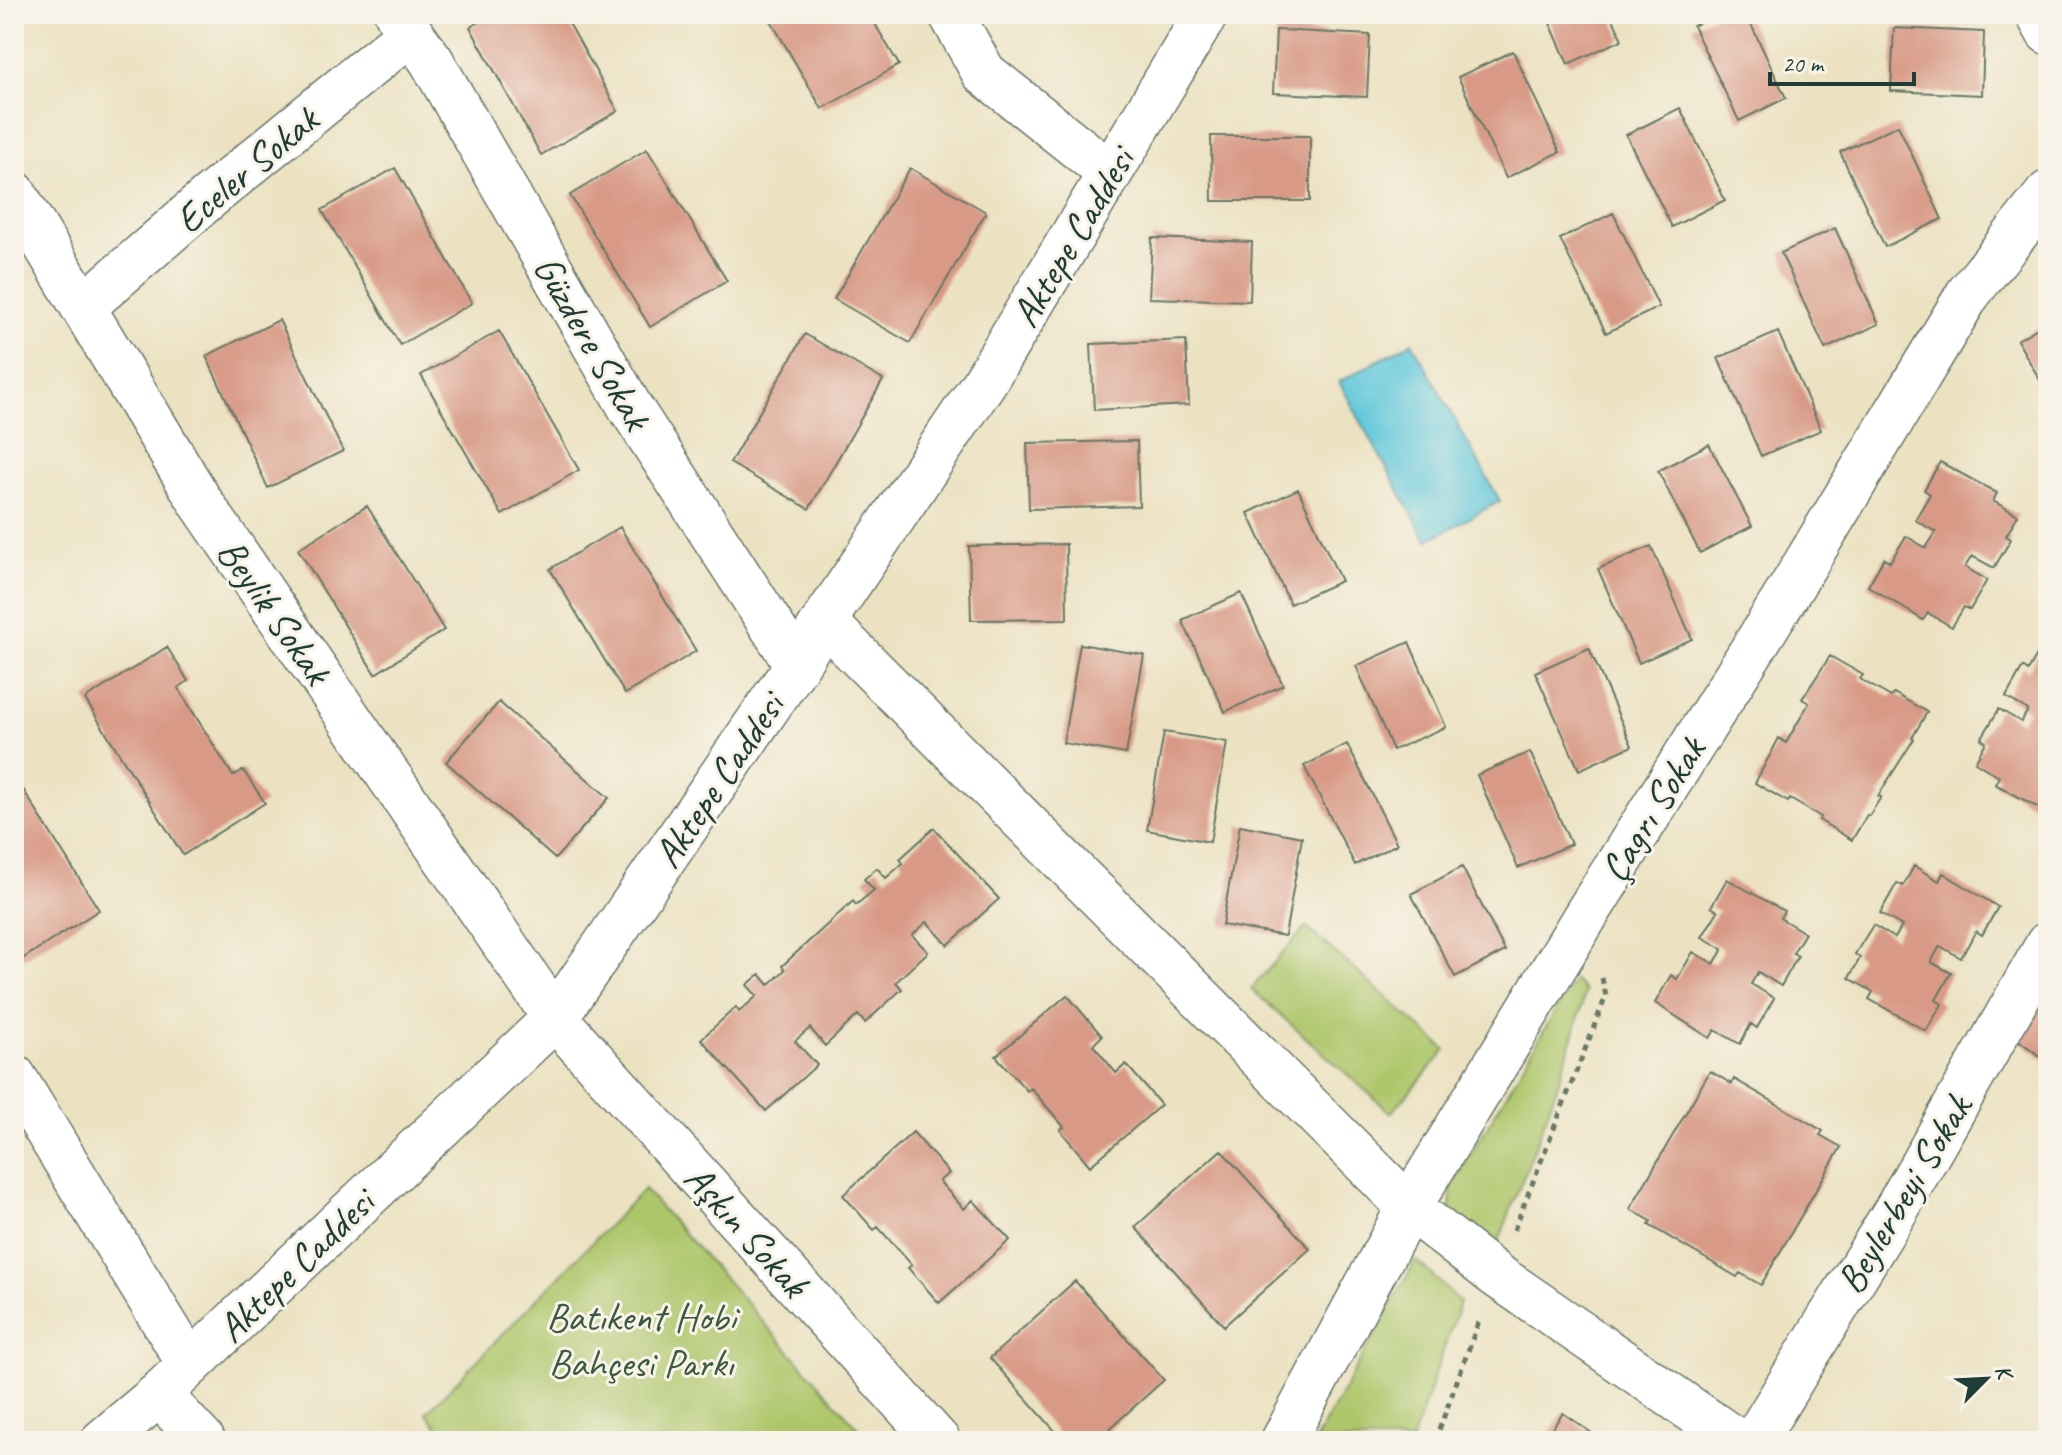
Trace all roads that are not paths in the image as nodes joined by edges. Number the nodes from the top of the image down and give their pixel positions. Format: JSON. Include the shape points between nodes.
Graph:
{"nodes":[{"id":1,"x":951,"y":14,"type":"edge"},
{"id":2,"x":1206,"y":14,"type":"edge"},
{"id":3,"x":2038,"y":14,"type":"edge"},
{"id":4,"x":404,"y":23,"type":"edge"},
{"id":5,"x":2048,"y":32,"type":"edge"},
{"id":6,"x":1110,"y":173,"type":"junction"},
{"id":7,"x":14,"y":193,"type":"edge"},
{"id":8,"x":2048,"y":193,"type":"edge"},
{"id":9,"x":83,"y":307,"type":"junction"},
{"id":10,"x":824,"y":621,"type":"junction"},
{"id":11,"x":797,"y":665,"type":"junction"},
{"id":12,"x":2048,"y":944,"type":"edge"},
{"id":13,"x":555,"y":1018,"type":"junction"},
{"id":14,"x":14,"y":1077,"type":"edge"},
{"id":15,"x":1409,"y":1207,"type":"junction"},
{"id":16,"x":175,"y":1380,"type":"junction"},
{"id":17,"x":103,"y":1441,"type":"edge"},
{"id":18,"x":203,"y":1441,"type":"edge"},
{"id":19,"x":938,"y":1441,"type":"edge"},
{"id":20,"x":1283,"y":1441,"type":"edge"},
{"id":21,"x":1737,"y":1441,"type":"edge"},
{"id":22,"x":1754,"y":1441,"type":"edge"}],
"edges":[{"from":1,"to":6,"type":"street","via":[[984,73]]},
{"from":2,"to":6,"type":"street","name":"Aktepe Caddesi"},
{"from":3,"to":5,"type":"street"},
{"from":4,"to":9,"type":"street","name":"Eceler Sokak"},
{"from":4,"to":11,"type":"street","name":"Güzdere Sokak","via":[[431,60],[630,407]]},
{"from":6,"to":10,"type":"street","name":"Aktepe Caddesi","via":[[985,381]]},
{"from":7,"to":9,"type":"street","name":"Beylik Sokak"},
{"from":8,"to":15,"type":"street","name":"Çagrı Sokak","via":[[1968,294]]},
{"from":9,"to":13,"type":"street","name":"Beylik Sokak","via":[[200,501]]},
{"from":10,"to":11,"type":"street","name":"Aktepe Caddesi"},
{"from":10,"to":15,"type":"street"},
{"from":11,"to":13,"type":"street","name":"Aktepe Caddesi"},
{"from":12,"to":22,"type":"street","name":"Beylerbeyi Sokak","via":[[1896,1210]]},
{"from":13,"to":16,"type":"street","name":"Aktepe Caddesi"},
{"from":13,"to":19,"type":"street","name":"Aşkın Sokak"},
{"from":14,"to":16,"type":"street"},
{"from":15,"to":20,"type":"street","name":"Çagrı Sokak"},
{"from":15,"to":21,"type":"street","via":[[1496,1275]]},
{"from":16,"to":17,"type":"street","name":"Aktepe Caddesi"},
{"from":16,"to":18,"type":"street"}]}
